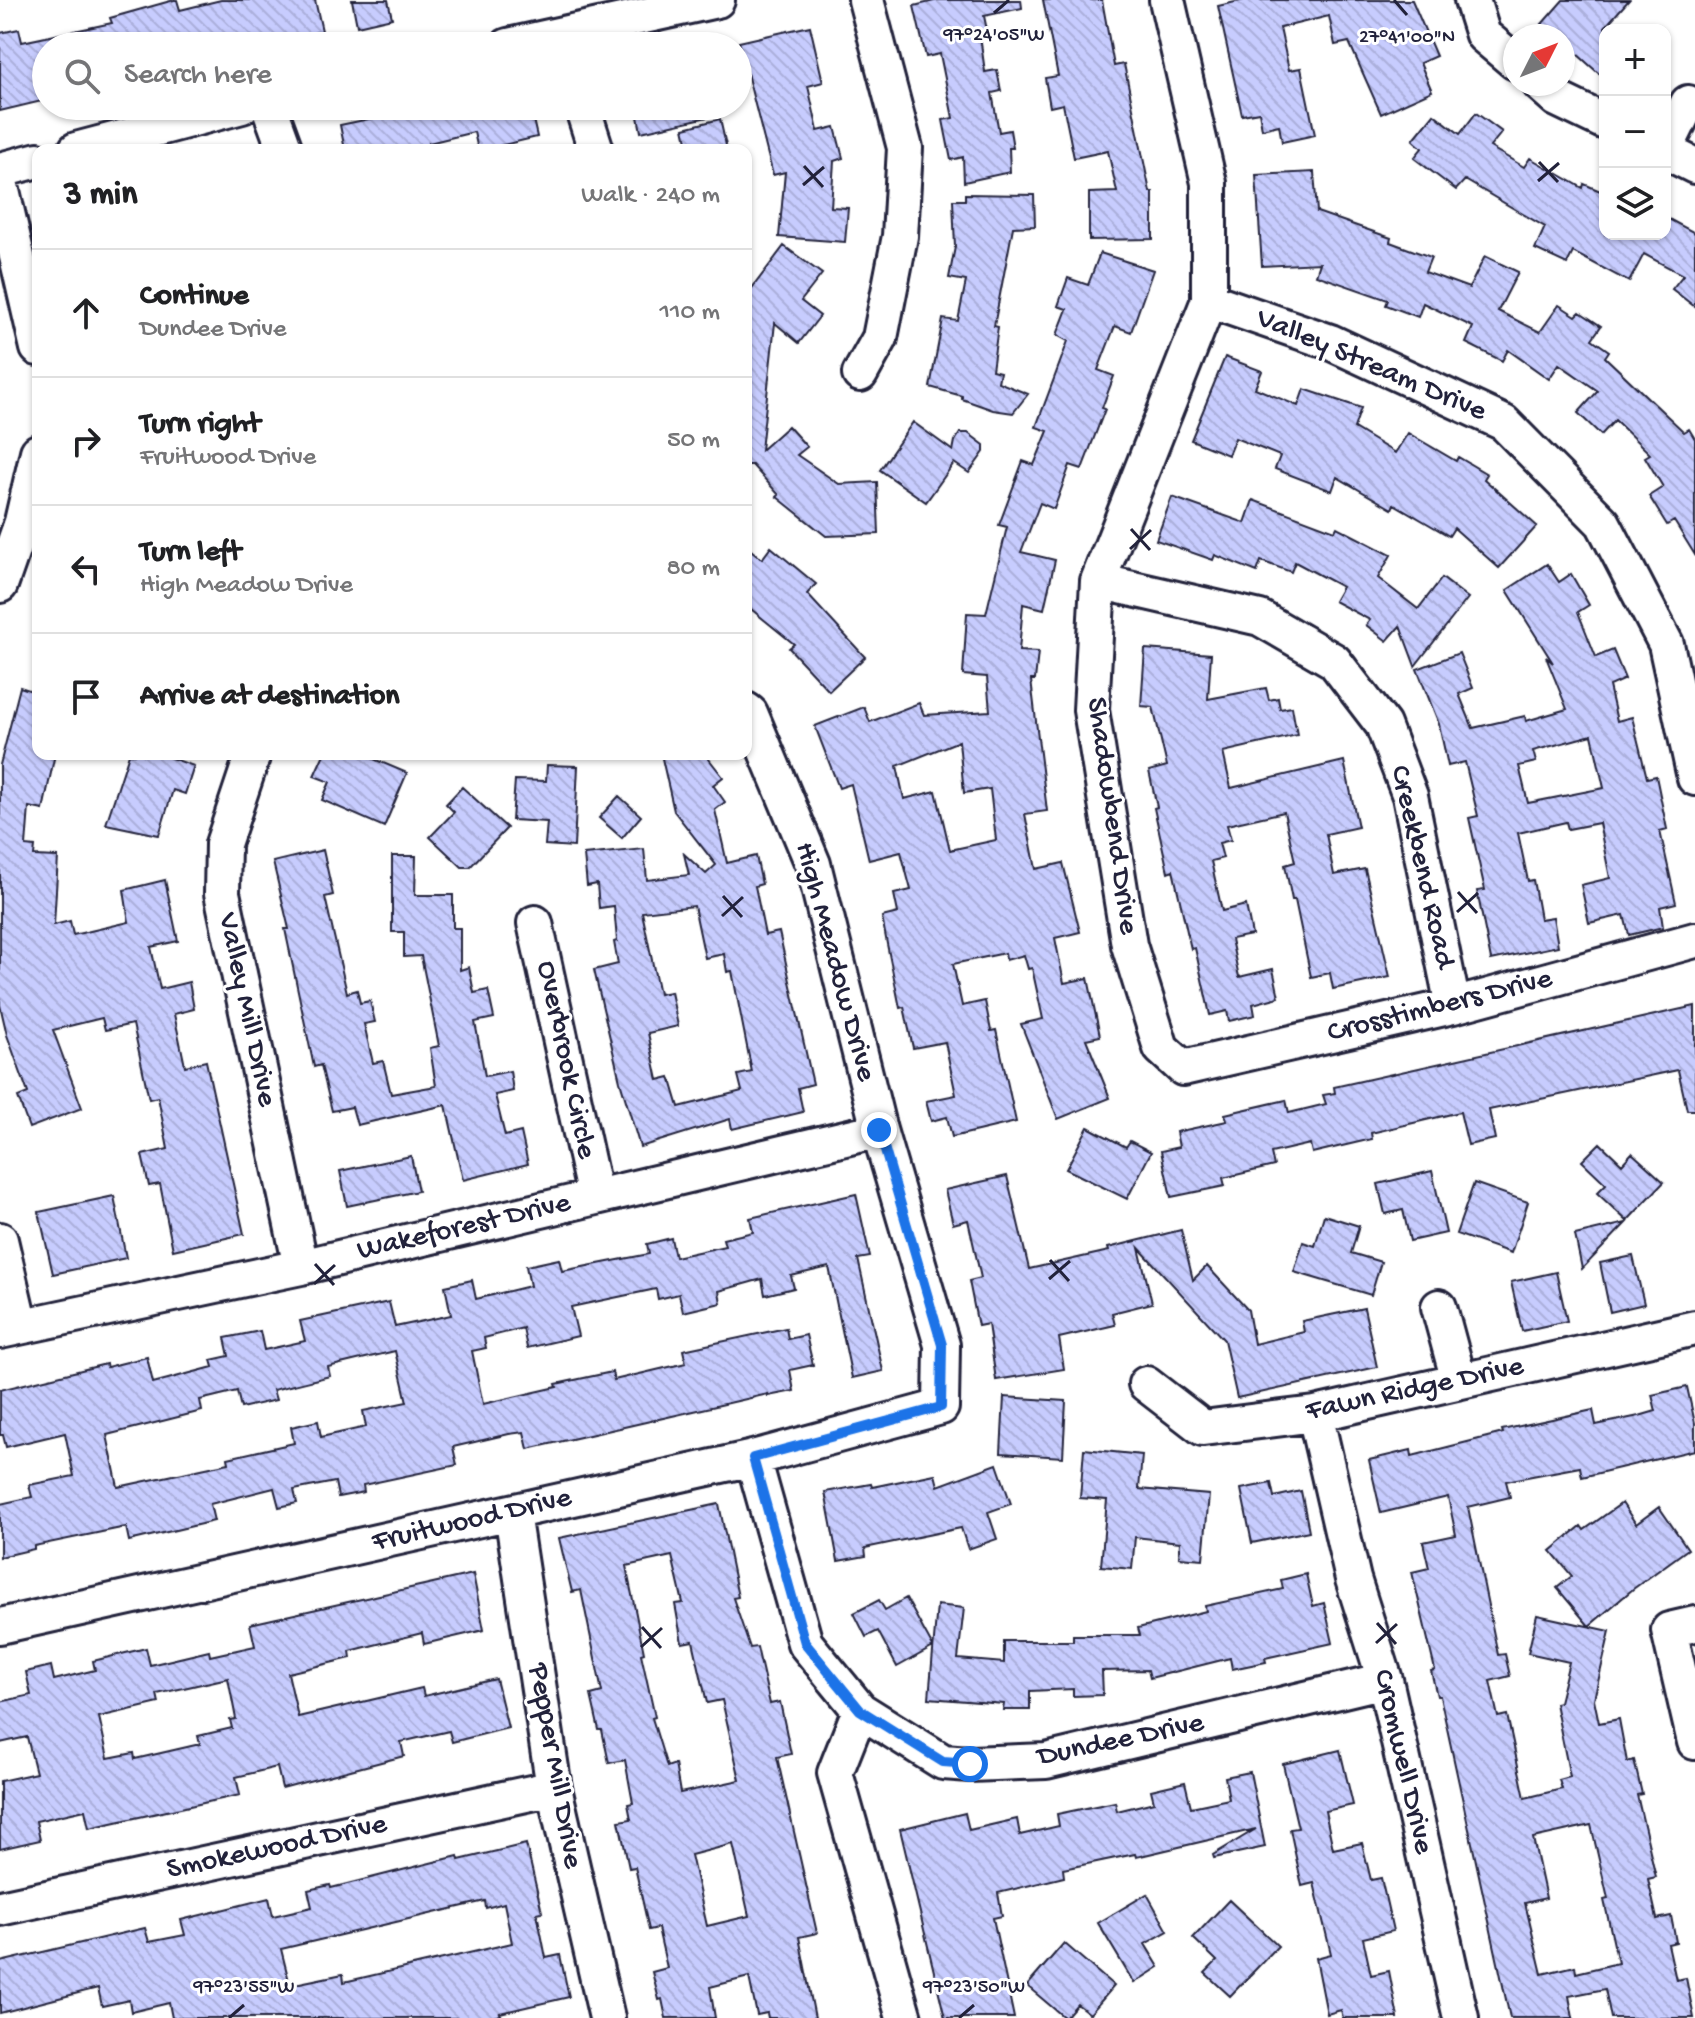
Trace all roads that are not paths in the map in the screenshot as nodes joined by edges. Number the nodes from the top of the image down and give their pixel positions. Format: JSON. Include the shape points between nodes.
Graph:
{"nodes":[{"id":1,"x":717,"y":0,"type":"edge"},
{"id":2,"x":866,"y":0,"type":"edge"},
{"id":3,"x":1167,"y":0,"type":"edge"},
{"id":4,"x":1472,"y":0,"type":"edge"},
{"id":5,"x":593,"y":32,"type":"edge"},
{"id":6,"x":1503,"y":52,"type":"edge"},
{"id":7,"x":1554,"y":96,"type":"edge"},
{"id":8,"x":1688,"y":103,"type":"dead end"},
{"id":9,"x":1599,"y":119,"type":"edge"},
{"id":10,"x":189,"y":120,"type":"edge"},
{"id":11,"x":274,"y":120,"type":"edge"},
{"id":12,"x":586,"y":120,"type":"edge"},
{"id":13,"x":1671,"y":138,"type":"edge"},
{"id":14,"x":99,"y":144,"type":"edge"},
{"id":15,"x":283,"y":144,"type":"edge"},
{"id":16,"x":594,"y":144,"type":"edge"},
{"id":17,"x":1671,"y":153,"type":"edge"},
{"id":18,"x":32,"y":162,"type":"edge"},
{"id":19,"x":1695,"y":166,"type":"edge"},
{"id":20,"x":0,"y":170,"type":"edge"},
{"id":21,"x":0,"y":182,"type":"edge"},
{"id":22,"x":1209,"y":300,"type":"junction"},
{"id":23,"x":32,"y":322,"type":"edge"},
{"id":24,"x":860,"y":374,"type":"dead end"},
{"id":25,"x":32,"y":478,"type":"edge"},
{"id":26,"x":1098,"y":581,"type":"junction"},
{"id":27,"x":0,"y":585,"type":"edge"},
{"id":28,"x":752,"y":718,"type":"edge"},
{"id":29,"x":251,"y":760,"type":"edge"},
{"id":30,"x":1695,"y":778,"type":"edge"},
{"id":31,"x":535,"y":923,"type":"dead end"},
{"id":32,"x":1695,"y":940,"type":"edge"},
{"id":33,"x":1453,"y":1006,"type":"junction"},
{"id":34,"x":1183,"y":1068,"type":"joint"},
{"id":35,"x":879,"y":1130,"type":"junction"},
{"id":36,"x":595,"y":1197,"type":"junction"},
{"id":37,"x":0,"y":1240,"type":"edge"},
{"id":38,"x":301,"y":1267,"type":"junction"},
{"id":39,"x":1439,"y":1307,"type":"dead end"},
{"id":40,"x":1695,"y":1328,"type":"edge"},
{"id":41,"x":10,"y":1329,"type":"edge"},
{"id":42,"x":1459,"y":1381,"type":"junction"},
{"id":43,"x":1146,"y":1384,"type":"dead end"},
{"id":44,"x":941,"y":1407,"type":"joint"},
{"id":45,"x":1315,"y":1414,"type":"junction"},
{"id":46,"x":753,"y":1458,"type":"junction"},
{"id":47,"x":512,"y":1513,"type":"junction"},
{"id":48,"x":0,"y":1626,"type":"edge"},
{"id":49,"x":1682,"y":1627,"type":"edge"},
{"id":50,"x":1385,"y":1680,"type":"junction"},
{"id":51,"x":860,"y":1710,"type":"junction"},
{"id":52,"x":1695,"y":1742,"type":"edge"},
{"id":53,"x":554,"y":1788,"type":"junction"},
{"id":54,"x":0,"y":1908,"type":"edge"},
{"id":55,"x":607,"y":2018,"type":"edge"},
{"id":56,"x":904,"y":2018,"type":"edge"},
{"id":57,"x":1461,"y":2018,"type":"edge"}],
"edges":[{"from":1,"to":5,"type":"street"},
{"from":2,"to":24,"type":"street","via":[[905,148],[900,236],[880,338]]},
{"from":3,"to":22,"type":"street","name":"Shadowbend Drive","via":[[1209,183]]},
{"from":4,"to":6,"type":"street","via":[[1483,35]]},
{"from":7,"to":9,"type":"street"},
{"from":8,"to":13,"type":"street"},
{"from":10,"to":14,"type":"street"},
{"from":11,"to":15,"type":"street"},
{"from":12,"to":16,"type":"street"},
{"from":17,"to":19,"type":"street"},
{"from":18,"to":20,"type":"street"},
{"from":21,"to":23,"type":"street"},
{"from":22,"to":26,"type":"street","name":"Shadowbend Drive"},
{"from":22,"to":30,"type":"street","name":"Valley Stream Drive","via":[[1330,342],[1504,423],[1603,523],[1666,644]]},
{"from":25,"to":27,"type":"street"},
{"from":26,"to":33,"type":"street","name":"Creekbend Road","via":[[1260,618],[1334,661],[1383,725],[1410,796]]},
{"from":26,"to":34,"type":"street","name":"Shadowbend Drive","via":[[1091,710],[1129,945],[1161,1048]]},
{"from":28,"to":35,"type":"street","name":"High Meadow Drive","via":[[813,864]]},
{"from":29,"to":38,"type":"street","name":"Valley Mill Drive","via":[[223,844],[222,893]]},
{"from":31,"to":36,"type":"street","name":"Overbrook Circle"},
{"from":32,"to":33,"type":"street","name":"Crosstimbers Drive"},
{"from":33,"to":34,"type":"street","name":"Crosstimbers Drive"},
{"from":35,"to":36,"type":"street","name":"Wakeforest Drive"},
{"from":35,"to":44,"type":"street","name":"High Meadow Drive","via":[[942,1345]]},
{"from":36,"to":38,"type":"street","name":"Wakeforest Drive"},
{"from":37,"to":41,"type":"street"},
{"from":38,"to":41,"type":"street","name":"Wakeforest Drive"},
{"from":39,"to":42,"type":"street"},
{"from":40,"to":42,"type":"street","name":"Fawn Ridge Drive"},
{"from":42,"to":45,"type":"street","name":"Fawn Ridge Drive"},
{"from":43,"to":45,"type":"street","name":"Fawn Ridge Drive","via":[[1203,1428]]},
{"from":44,"to":46,"type":"street","name":"Fruitwood Drive"},
{"from":45,"to":50,"type":"street","name":"Cromwell Drive","via":[[1353,1579]]},
{"from":46,"to":47,"type":"street","name":"Fruitwood Drive"},
{"from":46,"to":51,"type":"street","name":"Dundee Drive","via":[[805,1643]]},
{"from":47,"to":48,"type":"street","name":"Fruitwood Drive"},
{"from":47,"to":53,"type":"street","name":"Pepper Mill Drive"},
{"from":49,"to":52,"type":"street"},
{"from":50,"to":51,"type":"street","name":"Dundee Drive","via":[[1046,1761],[943,1762]]},
{"from":50,"to":57,"type":"street","name":"Cromwell Drive"},
{"from":51,"to":56,"type":"street","via":[[835,1773]]},
{"from":53,"to":54,"type":"street","name":"Smokewood Drive"},
{"from":53,"to":55,"type":"street","name":"Pepper Mill Drive"}]}
